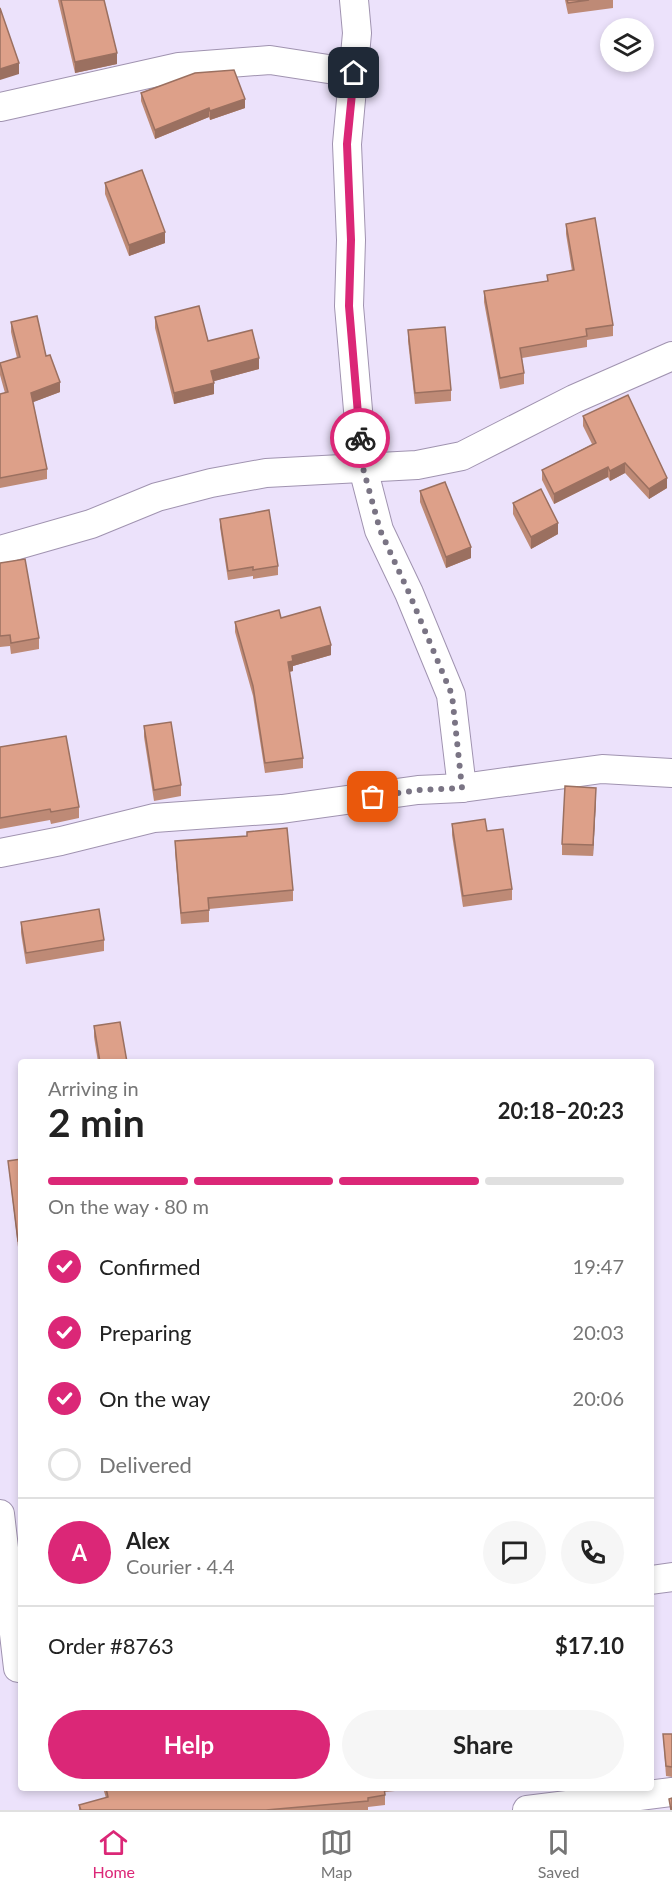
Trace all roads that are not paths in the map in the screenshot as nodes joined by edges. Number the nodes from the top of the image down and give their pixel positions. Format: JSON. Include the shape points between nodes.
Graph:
{"nodes":[{"id":1,"x":354,"y":0,"type":"edge"},
{"id":2,"x":354,"y":73,"type":"junction"},
{"id":3,"x":0,"y":107,"type":"edge"},
{"id":4,"x":672,"y":356,"type":"edge"},
{"id":5,"x":363,"y":468,"type":"junction"},
{"id":6,"x":0,"y":550,"type":"edge"},
{"id":7,"x":672,"y":772,"type":"edge"},
{"id":8,"x":462,"y":788,"type":"junction"},
{"id":9,"x":0,"y":853,"type":"edge"},
{"id":10,"x":0,"y":1514,"type":"edge"},
{"id":11,"x":672,"y":1577,"type":"edge"},
{"id":12,"x":654,"y":1580,"type":"edge"},
{"id":13,"x":13,"y":1669,"type":"edge"},
{"id":14,"x":672,"y":1792,"type":"edge"},
{"id":15,"x":619,"y":1804,"type":"edge"},
{"id":16,"x":528,"y":1810,"type":"edge"}],
"edges":[{"from":1,"to":2,"type":"street"},
{"from":2,"to":3,"type":"street","via":[[270,60],[179,67]]},
{"from":2,"to":5,"type":"street","via":[[347,144],[349,306]]},
{"from":4,"to":5,"type":"street","via":[[574,399],[462,456],[417,465]]},
{"from":5,"to":6,"type":"street","via":[[266,473],[211,483]]},
{"from":5,"to":8,"type":"street","via":[[380,530],[452,695]]},
{"from":7,"to":8,"type":"street","via":[[602,769]]},
{"from":8,"to":9,"type":"street","via":[[418,790],[282,809],[154,818]]},
{"from":10,"to":13,"type":"street"},
{"from":11,"to":12,"type":"street"},
{"from":14,"to":15,"type":"street"},
{"from":15,"to":16,"type":"street"}]}
